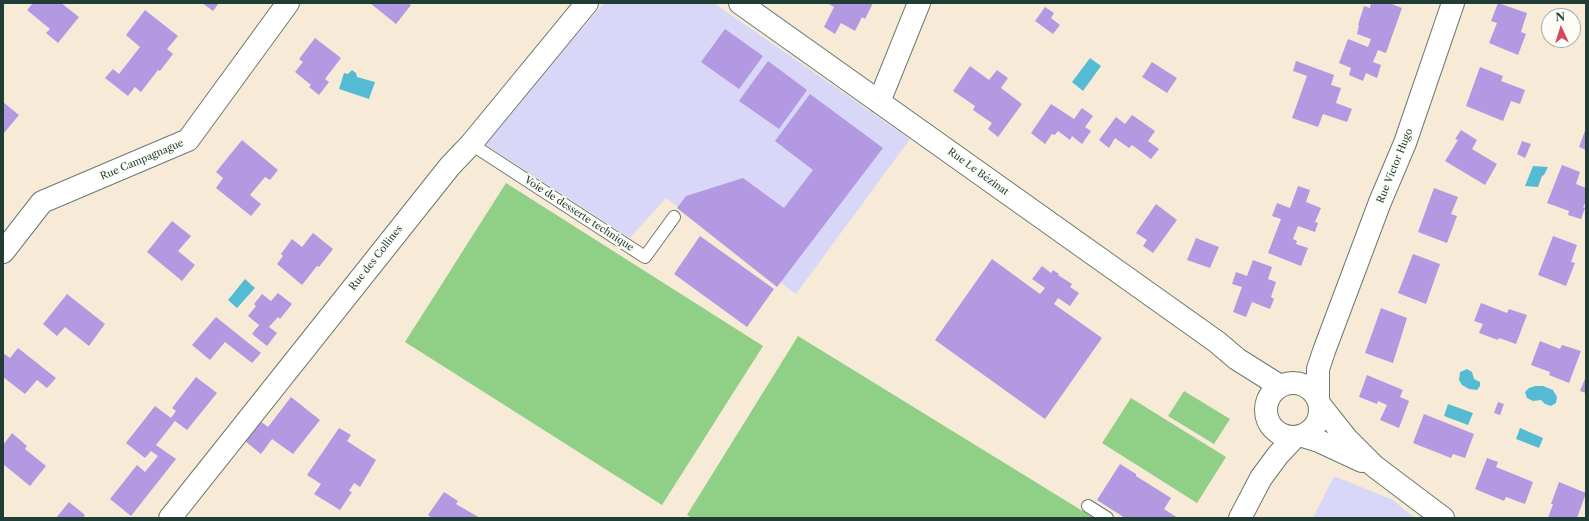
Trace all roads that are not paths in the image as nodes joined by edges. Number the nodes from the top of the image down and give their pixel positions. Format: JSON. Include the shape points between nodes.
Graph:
{"nodes":[{"id":1,"x":288,"y":3,"type":"edge"},
{"id":2,"x":587,"y":3,"type":"edge"},
{"id":3,"x":740,"y":3,"type":"edge"},
{"id":4,"x":919,"y":3,"type":"edge"},
{"id":5,"x":1453,"y":3,"type":"edge"},
{"id":6,"x":879,"y":102,"type":"junction"},
{"id":7,"x":471,"y":144,"type":"junction"},
{"id":8,"x":674,"y":217,"type":"dead end"},
{"id":9,"x":3,"y":252,"type":"edge"},
{"id":10,"x":1332,"y":327,"type":"junction"},
{"id":11,"x":1217,"y":342,"type":"junction"},
{"id":12,"x":1284,"y":384,"type":"junction"},
{"id":13,"x":1319,"y":401,"type":"junction"},
{"id":14,"x":1266,"y":415,"type":"junction"},
{"id":15,"x":1299,"y":436,"type":"junction"},
{"id":16,"x":1374,"y":466,"type":"junction"},
{"id":17,"x":1261,"y":478,"type":"junction"},
{"id":18,"x":1088,"y":506,"type":"dead end"},
{"id":19,"x":170,"y":518,"type":"edge"},
{"id":20,"x":1107,"y":518,"type":"edge"},
{"id":21,"x":1240,"y":518,"type":"edge"},
{"id":22,"x":1443,"y":518,"type":"edge"}],
"edges":[{"from":1,"to":9,"type":"street","name":"Rue Campagnague","via":[[188,140],[42,202]]},
{"from":2,"to":7,"type":"street","name":"Rue des Collines"},
{"from":3,"to":6,"type":"street","name":"Rue Le Bézinat"},
{"from":4,"to":6,"type":"street"},
{"from":5,"to":10,"type":"street","name":"Rue Victor Hugo","via":[[1405,143]]},
{"from":6,"to":11,"type":"street","name":"Rue Le Bézinat"},
{"from":7,"to":8,"type":"lane","name":"Voie de desserte technique","via":[[645,257]]},
{"from":7,"to":19,"type":"street","name":"Rue des Collines","via":[[450,166]]},
{"from":10,"to":12,"type":"street","name":"Rue Victor Hugo","via":[[1307,364]]},
{"from":10,"to":13,"type":"street","name":"Rue Victor Hugo","via":[[1318,369]]},
{"from":11,"to":12,"type":"street","name":"Rue Le Bézinat","via":[[1237,359]]},
{"from":11,"to":14,"type":"street","name":"Rue Le Bézinat","via":[[1256,388]]},
{"from":12,"to":13,"type":"street","via":[[1305,385],[1313,391]]},
{"from":12,"to":14,"type":"street","via":[[1272,392],[1267,400]]},
{"from":13,"to":15,"type":"street","via":[[1320,416],[1316,424],[1311,431]]},
{"from":13,"to":16,"type":"street","via":[[1347,439]]},
{"from":14,"to":15,"type":"street","via":[[1270,426],[1277,432],[1285,436]]},
{"from":14,"to":17,"type":"street","via":[[1270,443]]},
{"from":15,"to":16,"type":"street","via":[[1319,441]]},
{"from":15,"to":17,"type":"street","via":[[1278,455]]},
{"from":16,"to":22,"type":"street"},
{"from":17,"to":21,"type":"street"},
{"from":18,"to":20,"type":"lane"}]}
